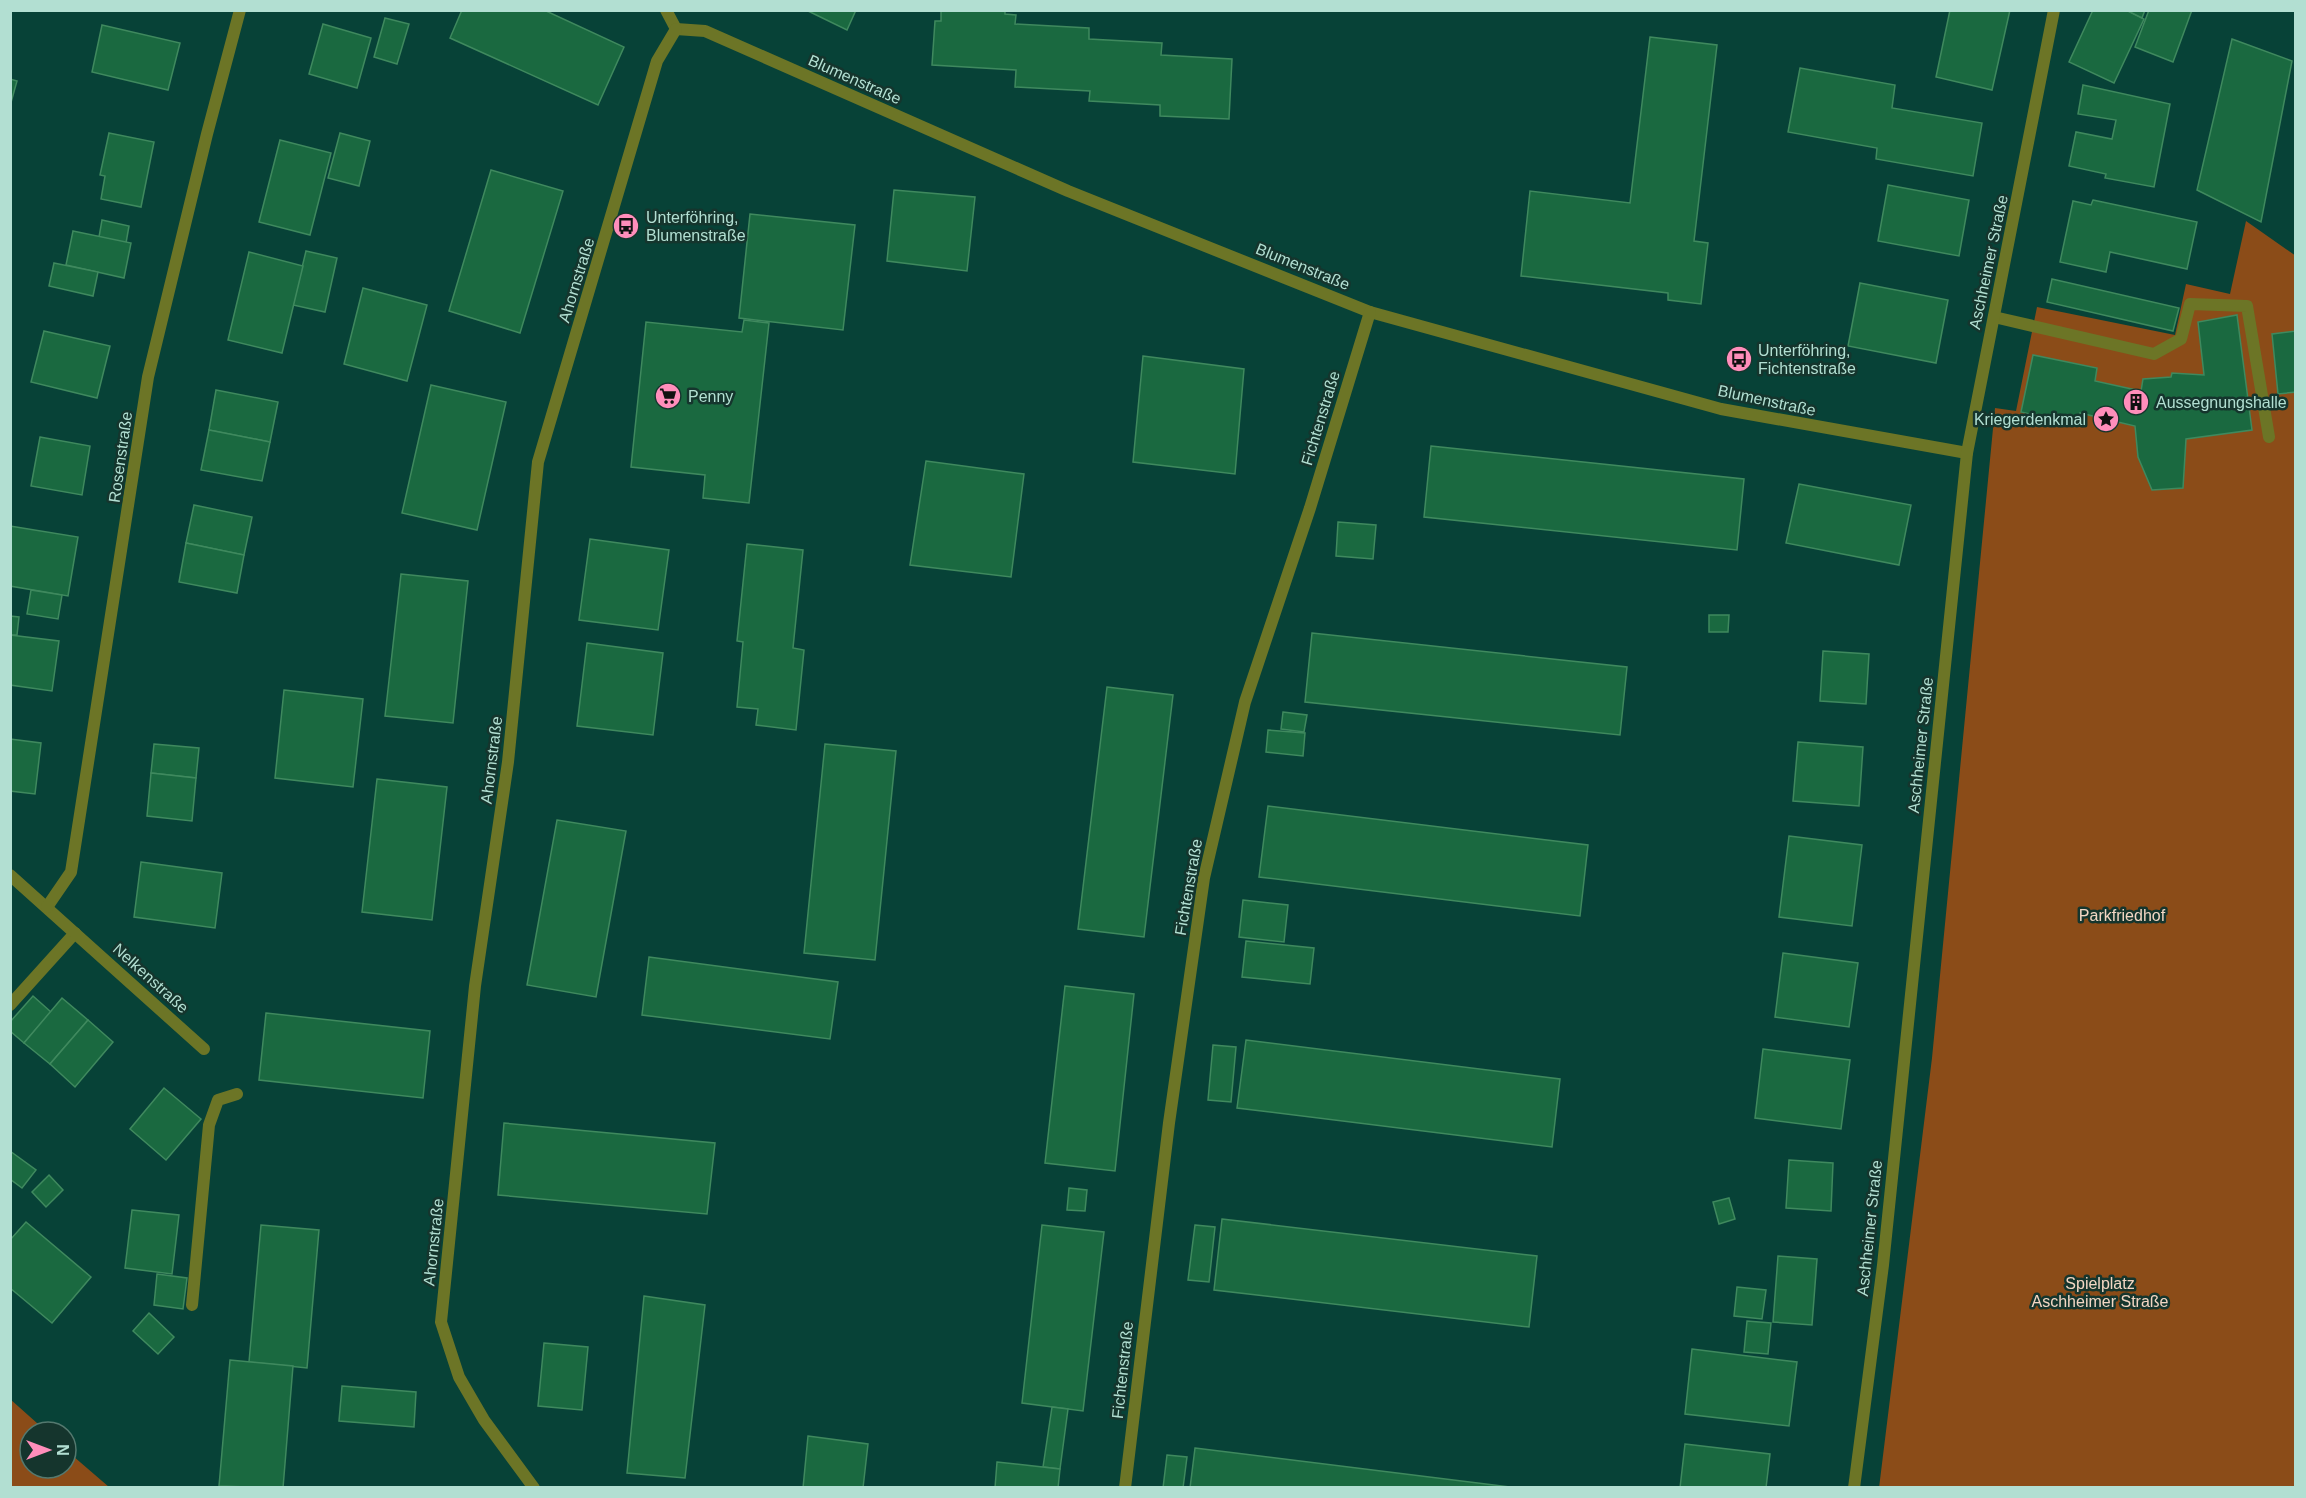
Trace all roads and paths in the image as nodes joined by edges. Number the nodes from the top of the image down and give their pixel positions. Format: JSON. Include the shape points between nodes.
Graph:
{"nodes":[{"id":1,"x":240,"y":10,"type":"edge"},
{"id":2,"x":666,"y":10,"type":"edge"},
{"id":3,"x":2055,"y":10,"type":"edge"},
{"id":4,"x":676,"y":29,"type":"junction"},
{"id":5,"x":1370,"y":312,"type":"junction"},
{"id":6,"x":1994,"y":316,"type":"junction"},
{"id":7,"x":2269,"y":437,"type":"dead end"},
{"id":8,"x":1967,"y":453,"type":"junction"},
{"id":9,"x":10,"y":875,"type":"edge"},
{"id":10,"x":46,"y":907,"type":"junction"},
{"id":11,"x":75,"y":933,"type":"junction"},
{"id":12,"x":10,"y":1005,"type":"edge"},
{"id":13,"x":204,"y":1049,"type":"dead end"},
{"id":14,"x":237,"y":1094,"type":"dead end"},
{"id":15,"x":192,"y":1305,"type":"dead end"},
{"id":16,"x":534,"y":1488,"type":"edge"},
{"id":17,"x":1125,"y":1488,"type":"edge"},
{"id":18,"x":1854,"y":1488,"type":"edge"}],
"edges":[{"from":1,"to":10,"type":"street","name":"Rosenstraße","via":[[148,377],[71,872]]},
{"from":2,"to":4,"type":"street"},
{"from":3,"to":6,"type":"street","name":"Aschheimer Straße"},
{"from":4,"to":5,"type":"street","name":"Blumenstraße","via":[[705,32],[1068,191]]},
{"from":4,"to":16,"type":"street","name":"Ahornstraße","via":[[657,60],[538,462],[508,762],[475,986],[441,1322],[459,1377],[483,1420]]},
{"from":5,"to":8,"type":"street","name":"Blumenstraße","via":[[1721,409]]},
{"from":5,"to":17,"type":"street","name":"Fichtenstraße","via":[[1245,702],[1204,878],[1169,1122]]},
{"from":6,"to":7,"type":"street","via":[[2154,354],[2181,339],[2190,304],[2247,306]]},
{"from":6,"to":8,"type":"street","name":"Aschheimer Straße"},
{"from":8,"to":18,"type":"street","name":"Aschheimer Straße","via":[[1882,1265]]},
{"from":9,"to":10,"type":"street","name":"Nelkenstraße"},
{"from":10,"to":11,"type":"street","name":"Nelkenstraße"},
{"from":11,"to":12,"type":"street"},
{"from":11,"to":13,"type":"street","name":"Nelkenstraße"},
{"from":14,"to":15,"type":"street","via":[[219,1100],[209,1125]]}]}
